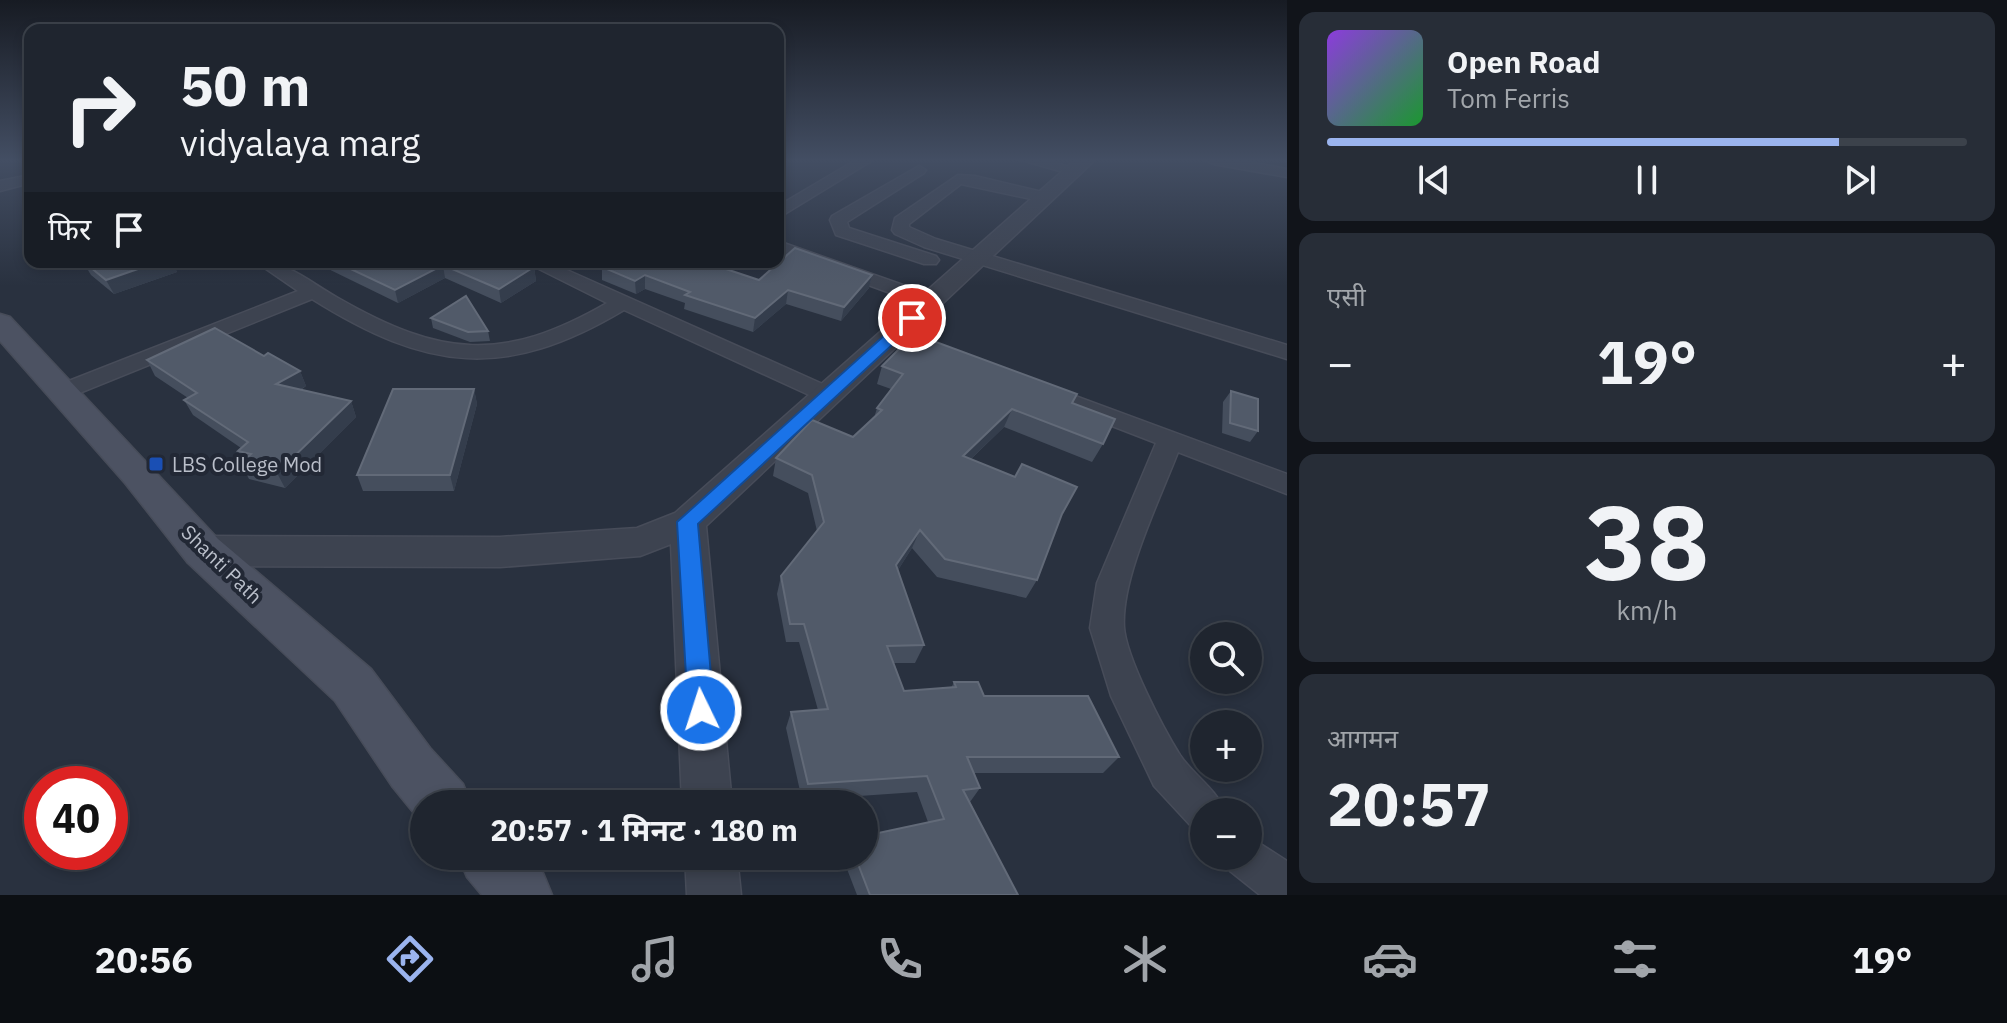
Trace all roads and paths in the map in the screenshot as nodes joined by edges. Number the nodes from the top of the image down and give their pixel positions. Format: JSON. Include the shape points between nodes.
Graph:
{"nodes":[{"id":1,"x":868,"y":202,"type":"edge"},
{"id":2,"x":928,"y":202,"type":"edge"},
{"id":3,"x":1040,"y":202,"type":"edge"},
{"id":4,"x":784,"y":248,"type":"edge"},
{"id":5,"x":971,"y":264,"type":"junction"},
{"id":6,"x":275,"y":268,"type":"edge"},
{"id":7,"x":547,"y":268,"type":"edge"},
{"id":8,"x":315,"y":291,"type":"junction"},
{"id":9,"x":930,"y":301,"type":"junction"},
{"id":10,"x":623,"y":302,"type":"junction"},
{"id":11,"x":0,"y":323,"type":"edge"},
{"id":12,"x":1287,"y":352,"type":"edge"},
{"id":13,"x":1014,"y":380,"type":"edge"},
{"id":14,"x":64,"y":391,"type":"junction"},
{"id":15,"x":828,"y":395,"type":"junction"},
{"id":16,"x":1170,"y":440,"type":"junction"},
{"id":17,"x":1287,"y":484,"type":"edge"},
{"id":18,"x":688,"y":522,"type":"junction"},
{"id":19,"x":203,"y":551,"type":"junction"},
{"id":20,"x":431,"y":790,"type":"edge"},
{"id":21,"x":706,"y":790,"type":"edge"},
{"id":22,"x":1192,"y":798,"type":"edge"},
{"id":23,"x":1262,"y":869,"type":"edge"},
{"id":24,"x":500,"y":870,"type":"edge"},
{"id":25,"x":712,"y":870,"type":"edge"},
{"id":26,"x":1287,"y":888,"type":"edge"},
{"id":27,"x":521,"y":895,"type":"edge"},
{"id":28,"x":714,"y":895,"type":"edge"}],
"edges":[{"from":1,"to":5,"type":"street","via":[[838,220],[842,231]]},
{"from":2,"to":5,"type":"street","via":[[901,222],[901,230]]},
{"from":3,"to":5,"type":"street"},
{"from":4,"to":9,"type":"street"},
{"from":5,"to":9,"type":"street"},
{"from":5,"to":12,"type":"street"},
{"from":6,"to":8,"type":"street"},
{"from":7,"to":10,"type":"street"},
{"from":8,"to":10,"type":"street","via":[[386,333],[420,347],[456,352],[539,344]]},
{"from":8,"to":14,"type":"street"},
{"from":9,"to":15,"type":"street","via":[[907,339]]},
{"from":10,"to":15,"type":"street"},
{"from":11,"to":14,"type":"main road","name":"Shanti Path"},
{"from":13,"to":16,"type":"street"},
{"from":14,"to":19,"type":"main road","name":"Shanti Path"},
{"from":15,"to":18,"type":"street"},
{"from":16,"to":17,"type":"street"},
{"from":16,"to":22,"type":"street","via":[[1113,583],[1107,628],[1129,696],[1168,772]]},
{"from":18,"to":19,"type":"street","via":[[640,542],[500,552]]},
{"from":18,"to":21,"type":"street"},
{"from":19,"to":20,"type":"main road","name":"Shanti Path","via":[[353,685]]},
{"from":23,"to":26,"type":"street"},
{"from":24,"to":27,"type":"main road"},
{"from":25,"to":28,"type":"street"}]}
